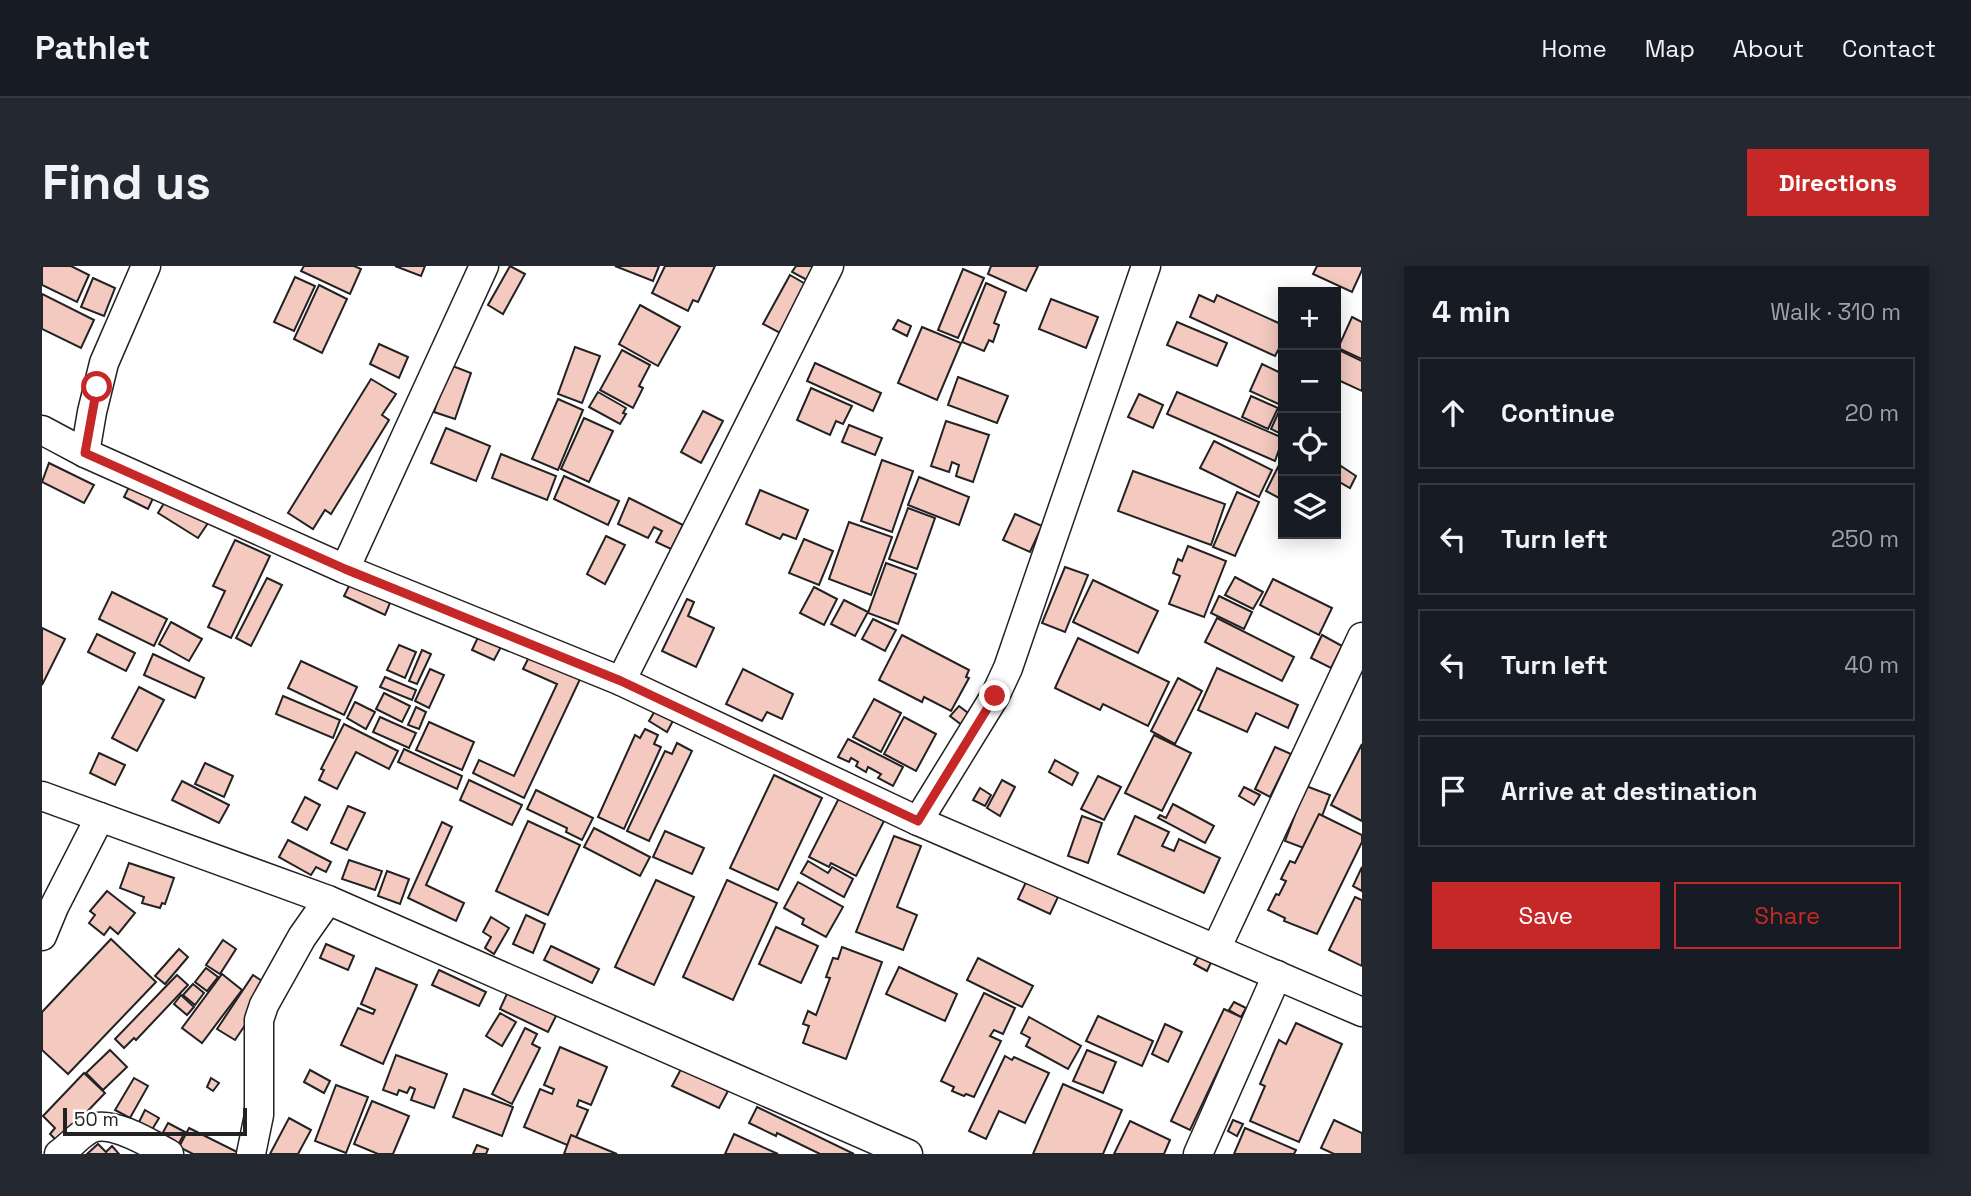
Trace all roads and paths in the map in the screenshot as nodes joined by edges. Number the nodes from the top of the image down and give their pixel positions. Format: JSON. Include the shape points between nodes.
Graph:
{"nodes":[{"id":1,"x":146,"y":266,"type":"edge"},
{"id":2,"x":485,"y":266,"type":"edge"},
{"id":3,"x":829,"y":266,"type":"edge"},
{"id":4,"x":1146,"y":266,"type":"edge"},
{"id":5,"x":42,"y":430,"type":"edge"},
{"id":6,"x":85,"y":453,"type":"junction"},
{"id":7,"x":345,"y":569,"type":"junction"},
{"id":8,"x":1362,"y":637,"type":"edge"},
{"id":9,"x":621,"y":681,"type":"junction"},
{"id":10,"x":42,"y":796,"type":"edge"},
{"id":11,"x":100,"y":817,"type":"junction"},
{"id":12,"x":918,"y":821,"type":"junction"},
{"id":13,"x":328,"y":900,"type":"junction"},
{"id":14,"x":42,"y":936,"type":"edge"},
{"id":15,"x":1216,"y":949,"type":"junction"},
{"id":16,"x":1277,"y":975,"type":"junction"},
{"id":17,"x":1362,"y":1012,"type":"edge"},
{"id":18,"x":900,"y":1152,"type":"edge"},
{"id":19,"x":59,"y":1154,"type":"edge"},
{"id":20,"x":169,"y":1154,"type":"edge"},
{"id":21,"x":251,"y":1154,"type":"edge"},
{"id":22,"x":1198,"y":1154,"type":"edge"}],
"edges":[{"from":1,"to":6,"type":"street","via":[[104,363]]},
{"from":2,"to":7,"type":"street"},
{"from":3,"to":9,"type":"street"},
{"from":4,"to":12,"type":"street","via":[[1008,668]]},
{"from":5,"to":6,"type":"street"},
{"from":6,"to":7,"type":"street"},
{"from":7,"to":9,"type":"street"},
{"from":8,"to":15,"type":"street"},
{"from":9,"to":12,"type":"street"},
{"from":10,"to":11,"type":"street"},
{"from":11,"to":13,"type":"street"},
{"from":11,"to":14,"type":"street"},
{"from":12,"to":15,"type":"street"},
{"from":13,"to":18,"type":"street"},
{"from":13,"to":21,"type":"street","via":[[302,937],[259,1020],[258,1115]]},
{"from":15,"to":16,"type":"street"},
{"from":16,"to":17,"type":"street"},
{"from":16,"to":22,"type":"street"},
{"from":19,"to":20,"type":"street","via":[[92,1128],[112,1128]]}]}
